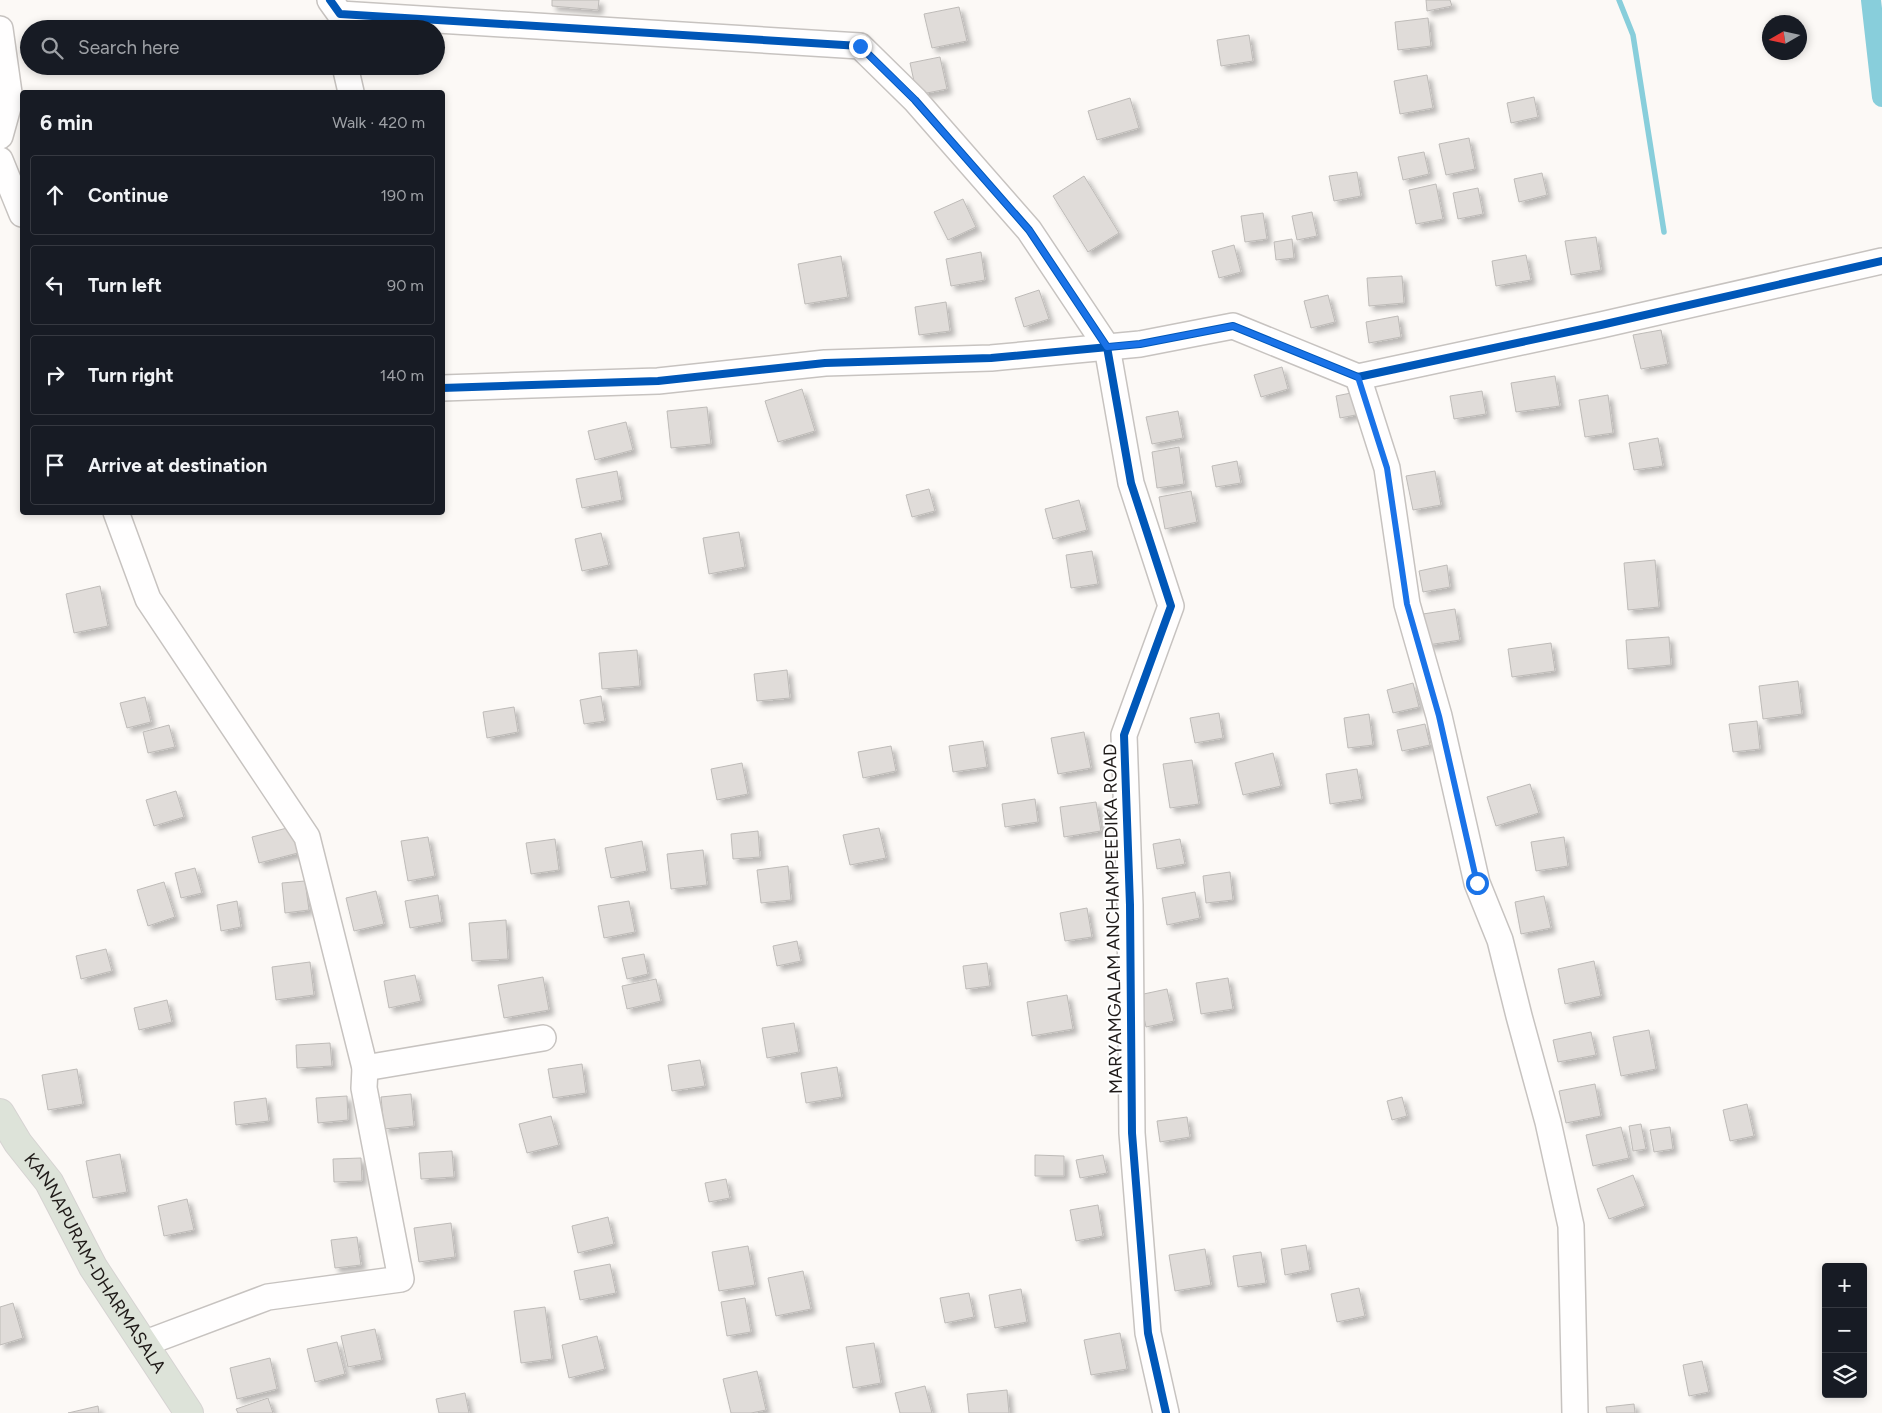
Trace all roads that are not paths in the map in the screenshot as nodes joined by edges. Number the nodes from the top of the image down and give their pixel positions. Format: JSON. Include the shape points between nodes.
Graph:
{"nodes":[{"id":1,"x":331,"y":2,"type":"edge"},
{"id":2,"x":336,"y":20,"type":"edge"},
{"id":3,"x":0,"y":30,"type":"edge"},
{"id":4,"x":347,"y":75,"type":"edge"},
{"id":5,"x":351,"y":90,"type":"edge"},
{"id":6,"x":0,"y":136,"type":"edge"},
{"id":7,"x":0,"y":160,"type":"edge"},
{"id":8,"x":20,"y":209,"type":"edge"},
{"id":9,"x":1882,"y":261,"type":"edge"},
{"id":10,"x":1107,"y":347,"type":"junction"},
{"id":11,"x":1358,"y":377,"type":"junction"},
{"id":12,"x":445,"y":388,"type":"edge"},
{"id":13,"x":117,"y":515,"type":"edge"},
{"id":14,"x":543,"y":1038,"type":"dead end"},
{"id":15,"x":365,"y":1068,"type":"junction"},
{"id":16,"x":0,"y":1113,"type":"edge"},
{"id":17,"x":143,"y":1344,"type":"junction"},
{"id":18,"x":190,"y":1413,"type":"edge"},
{"id":19,"x":1166,"y":1413,"type":"edge"},
{"id":20,"x":1574,"y":1413,"type":"edge"}],
"edges":[{"from":1,"to":2,"type":"street"},
{"from":1,"to":10,"type":"street","name":"MARYAMGALAM ANCHAMPEEDIKA ROAD","via":[[340,14],[860,46],[915,100],[1029,230]]},
{"from":3,"to":6,"type":"street","via":[[10,100]]},
{"from":4,"to":5,"type":"street"},
{"from":7,"to":8,"type":"street"},
{"from":9,"to":11,"type":"street","via":[[1601,326]]},
{"from":10,"to":11,"type":"street","via":[[1233,326]]},
{"from":10,"to":12,"type":"street","via":[[991,358],[825,363],[658,381]]},
{"from":10,"to":19,"type":"street","name":"MARYAMGALAM ANCHAMPEEDIKA ROAD","via":[[1131,483],[1170,606],[1124,735],[1130,906],[1132,1133],[1148,1333]]},
{"from":11,"to":20,"type":"street","via":[[1387,468],[1407,604],[1439,716],[1477,883],[1500,940],[1548,1122],[1571,1226]]},
{"from":13,"to":15,"type":"street","via":[[148,599],[307,837]]},
{"from":14,"to":15,"type":"street"},
{"from":15,"to":17,"type":"street","via":[[364,1088],[400,1279],[268,1297]]},
{"from":16,"to":17,"type":"main road","name":"KANNAPURAM-DHARMASALA","via":[[18,1143],[49,1182],[92,1266]]},
{"from":17,"to":18,"type":"main road","name":"KANNAPURAM-DHARMASALA"}]}
